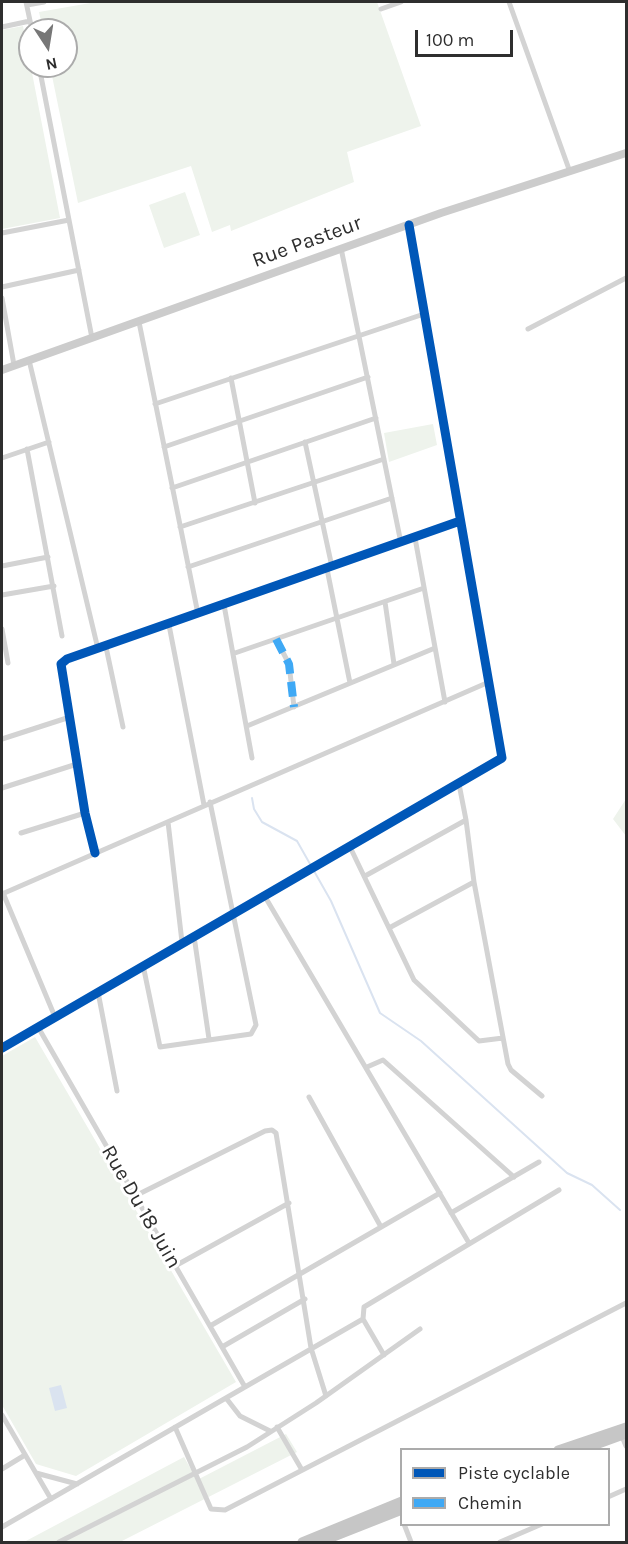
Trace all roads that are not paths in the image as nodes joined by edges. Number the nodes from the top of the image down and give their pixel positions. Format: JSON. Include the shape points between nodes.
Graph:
{"nodes":[{"id":1,"x":44,"y":2,"type":"edge"},
{"id":2,"x":401,"y":2,"type":"edge"},
{"id":3,"x":509,"y":2,"type":"edge"},
{"id":4,"x":27,"y":3,"type":"edge"},
{"id":5,"x":381,"y":9,"type":"dead end"},
{"id":6,"x":30,"y":18,"type":"edge"},
{"id":7,"x":18,"y":24,"type":"edge"},
{"id":8,"x":2,"y":27,"type":"edge"},
{"id":9,"x":41,"y":78,"type":"edge"},
{"id":10,"x":627,"y":153,"type":"edge"},
{"id":11,"x":570,"y":173,"type":"junction"},
{"id":12,"x":69,"y":220,"type":"junction"},
{"id":13,"x":409,"y":225,"type":"junction"},
{"id":14,"x":2,"y":233,"type":"edge"},
{"id":15,"x":341,"y":248,"type":"junction"},
{"id":16,"x":79,"y":270,"type":"junction"},
{"id":17,"x":627,"y":278,"type":"edge"},
{"id":18,"x":2,"y":286,"type":"edge"},
{"id":19,"x":2,"y":298,"type":"edge"},
{"id":20,"x":2,"y":306,"type":"edge"},
{"id":21,"x":424,"y":314,"type":"junction"},
{"id":22,"x":139,"y":322,"type":"junction"},
{"id":23,"x":528,"y":329,"type":"dead end"},
{"id":24,"x":359,"y":335,"type":"junction"},
{"id":25,"x":92,"y":338,"type":"junction"},
{"id":26,"x":29,"y":360,"type":"junction"},
{"id":27,"x":14,"y":365,"type":"junction"},
{"id":28,"x":2,"y":370,"type":"edge"},
{"id":29,"x":368,"y":377,"type":"junction"},
{"id":30,"x":231,"y":378,"type":"junction"},
{"id":31,"x":155,"y":404,"type":"junction"},
{"id":32,"x":376,"y":418,"type":"junction"},
{"id":33,"x":239,"y":421,"type":"junction"},
{"id":34,"x":49,"y":442,"type":"junction"},
{"id":35,"x":305,"y":442,"type":"junction"},
{"id":36,"x":164,"y":447,"type":"junction"},
{"id":37,"x":27,"y":449,"type":"junction"},
{"id":38,"x":2,"y":458,"type":"edge"},
{"id":39,"x":384,"y":459,"type":"junction"},
{"id":40,"x":247,"y":462,"type":"junction"},
{"id":41,"x":314,"y":483,"type":"junction"},
{"id":42,"x":172,"y":488,"type":"junction"},
{"id":43,"x":392,"y":498,"type":"junction"},
{"id":44,"x":255,"y":503,"type":"junction"},
{"id":45,"x":460,"y":521,"type":"junction"},
{"id":46,"x":322,"y":523,"type":"junction"},
{"id":47,"x":180,"y":527,"type":"junction"},
{"id":48,"x":415,"y":538,"type":"junction"},
{"id":49,"x":401,"y":543,"type":"junction"},
{"id":50,"x":48,"y":557,"type":"junction"},
{"id":51,"x":2,"y":566,"type":"edge"},
{"id":52,"x":188,"y":567,"type":"junction"},
{"id":53,"x":329,"y":568,"type":"junction"},
{"id":54,"x":54,"y":586,"type":"junction"},
{"id":55,"x":424,"y":588,"type":"junction"},
{"id":56,"x":2,"y":595,"type":"edge"},
{"id":57,"x":385,"y":602,"type":"junction"},
{"id":58,"x":224,"y":605,"type":"junction"},
{"id":59,"x":198,"y":614,"type":"junction"},
{"id":60,"x":337,"y":618,"type":"junction"},
{"id":61,"x":169,"y":624,"type":"junction"},
{"id":62,"x":2,"y":629,"type":"edge"},
{"id":63,"x":62,"y":636,"type":"dead end"},
{"id":64,"x":276,"y":639,"type":"junction"},
{"id":65,"x":106,"y":647,"type":"junction"},
{"id":66,"x":435,"y":648,"type":"junction"},
{"id":67,"x":98,"y":649,"type":"junction"},
{"id":68,"x":235,"y":653,"type":"junction"},
{"id":69,"x":8,"y":663,"type":"dead end"},
{"id":70,"x":394,"y":664,"type":"junction"},
{"id":71,"x":350,"y":682,"type":"junction"},
{"id":72,"x":489,"y":682,"type":"junction"},
{"id":73,"x":445,"y":702,"type":"junction"},
{"id":74,"x":294,"y":707,"type":"junction"},
{"id":75,"x":70,"y":717,"type":"junction"},
{"id":76,"x":247,"y":726,"type":"junction"},
{"id":77,"x":123,"y":727,"type":"dead end"},
{"id":78,"x":2,"y":739,"type":"edge"},
{"id":79,"x":252,"y":758,"type":"dead end"},
{"id":80,"x":77,"y":764,"type":"junction"},
{"id":81,"x":459,"y":784,"type":"junction"},
{"id":82,"x":2,"y":788,"type":"edge"},
{"id":83,"x":207,"y":803,"type":"junction"},
{"id":84,"x":85,"y":813,"type":"junction"},
{"id":85,"x":466,"y":820,"type":"junction"},
{"id":86,"x":168,"y":822,"type":"junction"},
{"id":87,"x":21,"y":832,"type":"dead end"},
{"id":88,"x":350,"y":846,"type":"junction"},
{"id":89,"x":96,"y":853,"type":"junction"},
{"id":90,"x":365,"y":876,"type":"junction"},
{"id":91,"x":474,"y":882,"type":"junction"},
{"id":92,"x":2,"y":893,"type":"edge"},
{"id":93,"x":264,"y":895,"type":"junction"},
{"id":94,"x":234,"y":912,"type":"junction"},
{"id":95,"x":389,"y":928,"type":"junction"},
{"id":96,"x":194,"y":936,"type":"junction"},
{"id":97,"x":182,"y":942,"type":"junction"},
{"id":98,"x":143,"y":965,"type":"junction"},
{"id":99,"x":98,"y":992,"type":"junction"},
{"id":100,"x":55,"y":1017,"type":"junction"},
{"id":101,"x":38,"y":1027,"type":"junction"},
{"id":102,"x":503,"y":1038,"type":"junction"},
{"id":103,"x":209,"y":1039,"type":"junction"},
{"id":104,"x":2,"y":1048,"type":"edge"},
{"id":105,"x":367,"y":1067,"type":"junction"},
{"id":106,"x":117,"y":1091,"type":"dead end"},
{"id":107,"x":542,"y":1096,"type":"dead end"},
{"id":108,"x":309,"y":1097,"type":"dead end"},
{"id":109,"x":539,"y":1162,"type":"dead end"},
{"id":110,"x":514,"y":1177,"type":"junction"},
{"id":111,"x":559,"y":1190,"type":"dead end"},
{"id":112,"x":440,"y":1193,"type":"junction"},
{"id":113,"x":135,"y":1197,"type":"junction"},
{"id":114,"x":289,"y":1203,"type":"junction"},
{"id":115,"x":452,"y":1213,"type":"junction"},
{"id":116,"x":381,"y":1227,"type":"junction"},
{"id":117,"x":469,"y":1243,"type":"junction"},
{"id":118,"x":175,"y":1266,"type":"junction"},
{"id":119,"x":301,"y":1274,"type":"junction"},
{"id":120,"x":305,"y":1299,"type":"junction"},
{"id":121,"x":627,"y":1303,"type":"edge"},
{"id":122,"x":363,"y":1319,"type":"junction"},
{"id":123,"x":210,"y":1326,"type":"junction"},
{"id":124,"x":420,"y":1329,"type":"dead end"},
{"id":125,"x":222,"y":1347,"type":"junction"},
{"id":126,"x":311,"y":1348,"type":"junction"},
{"id":127,"x":384,"y":1355,"type":"junction"},
{"id":128,"x":245,"y":1387,"type":"junction"},
{"id":129,"x":326,"y":1396,"type":"junction"},
{"id":130,"x":226,"y":1398,"type":"junction"},
{"id":131,"x":2,"y":1415,"type":"edge"},
{"id":132,"x":175,"y":1427,"type":"junction"},
{"id":133,"x":277,"y":1427,"type":"junction"},
{"id":134,"x":270,"y":1431,"type":"junction"},
{"id":135,"x":624,"y":1432,"type":"edge"},
{"id":136,"x":627,"y":1446,"type":"edge"},
{"id":137,"x":562,"y":1448,"type":"edge"},
{"id":138,"x":584,"y":1448,"type":"edge"},
{"id":139,"x":25,"y":1455,"type":"junction"},
{"id":140,"x":2,"y":1469,"type":"edge"},
{"id":141,"x":302,"y":1470,"type":"junction"},
{"id":142,"x":36,"y":1473,"type":"junction"},
{"id":143,"x":196,"y":1474,"type":"junction"},
{"id":144,"x":77,"y":1484,"type":"junction"},
{"id":145,"x":627,"y":1489,"type":"edge"},
{"id":146,"x":610,"y":1497,"type":"edge"},
{"id":147,"x":51,"y":1499,"type":"junction"},
{"id":148,"x":400,"y":1508,"type":"edge"},
{"id":149,"x":405,"y":1526,"type":"edge"},
{"id":150,"x":537,"y":1526,"type":"edge"},
{"id":151,"x":2,"y":1527,"type":"edge"},
{"id":152,"x":334,"y":1540,"type":"edge"},
{"id":153,"x":59,"y":1542,"type":"edge"},
{"id":154,"x":303,"y":1542,"type":"edge"},
{"id":155,"x":321,"y":1542,"type":"edge"},
{"id":156,"x":411,"y":1542,"type":"edge"},
{"id":157,"x":500,"y":1542,"type":"edge"}],
"edges":[{"from":1,"to":4,"type":"street"},
{"from":2,"to":5,"type":"street"},
{"from":3,"to":11,"type":"street"},
{"from":4,"to":6,"type":"street"},
{"from":7,"to":8,"type":"street"},
{"from":9,"to":12,"type":"street"},
{"from":10,"to":11,"type":"main road","name":"Rue Pasteur"},
{"from":11,"to":13,"type":"main road","name":"Rue Pasteur"},
{"from":12,"to":14,"type":"street"},
{"from":12,"to":16,"type":"street"},
{"from":13,"to":15,"type":"main road","name":"Rue Pasteur"},
{"from":13,"to":21,"type":"street"},
{"from":15,"to":22,"type":"main road","name":"Rue Pasteur"},
{"from":15,"to":24,"type":"street"},
{"from":16,"to":18,"type":"street"},
{"from":16,"to":25,"type":"street"},
{"from":17,"to":23,"type":"street"},
{"from":19,"to":20,"type":"street"},
{"from":20,"to":27,"type":"street"},
{"from":21,"to":24,"type":"street"},
{"from":21,"to":45,"type":"street"},
{"from":22,"to":25,"type":"main road","name":"Rue Pasteur"},
{"from":22,"to":31,"type":"street"},
{"from":24,"to":29,"type":"street"},
{"from":24,"to":30,"type":"street"},
{"from":25,"to":26,"type":"main road","name":"Rue Pasteur"},
{"from":26,"to":27,"type":"main road","name":"Rue Pasteur"},
{"from":26,"to":34,"type":"street"},
{"from":27,"to":28,"type":"main road","name":"Rue Pasteur"},
{"from":29,"to":32,"type":"street"},
{"from":29,"to":33,"type":"street"},
{"from":30,"to":31,"type":"street"},
{"from":30,"to":33,"type":"street"},
{"from":31,"to":36,"type":"street"},
{"from":32,"to":35,"type":"street"},
{"from":32,"to":39,"type":"street"},
{"from":33,"to":36,"type":"street"},
{"from":33,"to":40,"type":"street"},
{"from":34,"to":37,"type":"street"},
{"from":34,"to":67,"type":"street"},
{"from":35,"to":40,"type":"street"},
{"from":35,"to":41,"type":"street"},
{"from":36,"to":42,"type":"street"},
{"from":37,"to":38,"type":"street"},
{"from":37,"to":50,"type":"street"},
{"from":39,"to":41,"type":"street"},
{"from":39,"to":43,"type":"street"},
{"from":40,"to":42,"type":"street"},
{"from":40,"to":44,"type":"street"},
{"from":41,"to":44,"type":"street"},
{"from":41,"to":46,"type":"street"},
{"from":42,"to":47,"type":"street"},
{"from":43,"to":46,"type":"street"},
{"from":43,"to":49,"type":"street"},
{"from":44,"to":47,"type":"street"},
{"from":45,"to":48,"type":"street"},
{"from":45,"to":72,"type":"street"},
{"from":46,"to":52,"type":"street"},
{"from":46,"to":53,"type":"street"},
{"from":47,"to":52,"type":"street"},
{"from":48,"to":49,"type":"street"},
{"from":48,"to":55,"type":"street"},
{"from":49,"to":53,"type":"street"},
{"from":50,"to":51,"type":"street"},
{"from":50,"to":54,"type":"street"},
{"from":52,"to":59,"type":"street"},
{"from":53,"to":58,"type":"street"},
{"from":53,"to":60,"type":"street"},
{"from":54,"to":56,"type":"street"},
{"from":54,"to":63,"type":"street"},
{"from":55,"to":57,"type":"street"},
{"from":55,"to":66,"type":"street"},
{"from":57,"to":60,"type":"street"},
{"from":57,"to":70,"type":"street"},
{"from":58,"to":59,"type":"street"},
{"from":58,"to":68,"type":"street"},
{"from":59,"to":61,"type":"street"},
{"from":60,"to":64,"type":"street"},
{"from":60,"to":71,"type":"street"},
{"from":61,"to":65,"type":"street"},
{"from":61,"to":83,"type":"street"},
{"from":62,"to":69,"type":"street"},
{"from":64,"to":68,"type":"street"},
{"from":64,"to":74,"type":"street","via":[[289,664]]},
{"from":65,"to":67,"type":"street"},
{"from":65,"to":77,"type":"street"},
{"from":66,"to":70,"type":"street"},
{"from":66,"to":73,"type":"street"},
{"from":67,"to":75,"type":"street","via":[[61,664]]},
{"from":68,"to":76,"type":"street"},
{"from":70,"to":71,"type":"street"},
{"from":71,"to":74,"type":"street"},
{"from":72,"to":73,"type":"street"},
{"from":72,"to":81,"type":"street","via":[[502,758]]},
{"from":73,"to":83,"type":"street"},
{"from":74,"to":76,"type":"street"},
{"from":75,"to":78,"type":"street"},
{"from":75,"to":80,"type":"street"},
{"from":76,"to":79,"type":"street"},
{"from":80,"to":82,"type":"street"},
{"from":80,"to":84,"type":"street"},
{"from":81,"to":85,"type":"street"},
{"from":81,"to":88,"type":"street"},
{"from":83,"to":86,"type":"street"},
{"from":83,"to":94,"type":"street"},
{"from":84,"to":87,"type":"street"},
{"from":84,"to":89,"type":"street"},
{"from":85,"to":90,"type":"street"},
{"from":85,"to":91,"type":"street"},
{"from":86,"to":89,"type":"street"},
{"from":86,"to":97,"type":"street"},
{"from":88,"to":90,"type":"street"},
{"from":88,"to":93,"type":"street"},
{"from":89,"to":92,"type":"street"},
{"from":90,"to":95,"type":"street"},
{"from":91,"to":95,"type":"street"},
{"from":91,"to":102,"type":"street"},
{"from":92,"to":100,"type":"street"},
{"from":93,"to":94,"type":"street"},
{"from":93,"to":105,"type":"street"},
{"from":94,"to":96,"type":"street"},
{"from":94,"to":103,"type":"street","via":[[256,1025],[250,1035]]},
{"from":95,"to":102,"type":"street","via":[[414,980],[441,1008],[479,1041]]},
{"from":96,"to":97,"type":"street"},
{"from":96,"to":103,"type":"street"},
{"from":97,"to":98,"type":"street"},
{"from":98,"to":99,"type":"street"},
{"from":98,"to":103,"type":"street","via":[[160,1047]]},
{"from":99,"to":100,"type":"street"},
{"from":99,"to":106,"type":"street"},
{"from":100,"to":101,"type":"street"},
{"from":101,"to":104,"type":"street"},
{"from":101,"to":113,"type":"street","name":"Rue Du 18 Juin"},
{"from":102,"to":107,"type":"street","via":[[511,1070]]},
{"from":105,"to":110,"type":"street","via":[[383,1060]]},
{"from":105,"to":112,"type":"street"},
{"from":108,"to":116,"type":"street"},
{"from":109,"to":110,"type":"street"},
{"from":110,"to":115,"type":"street"},
{"from":111,"to":117,"type":"street"},
{"from":112,"to":115,"type":"street"},
{"from":112,"to":116,"type":"street"},
{"from":113,"to":114,"type":"street","via":[[272,1130],[276,1133]]},
{"from":113,"to":118,"type":"street","name":"Rue Du 18 Juin"},
{"from":114,"to":118,"type":"street"},
{"from":114,"to":119,"type":"street"},
{"from":115,"to":117,"type":"street"},
{"from":116,"to":119,"type":"street"},
{"from":117,"to":122,"type":"street","via":[[364,1307]]},
{"from":118,"to":123,"type":"street","name":"Rue Du 18 Juin"},
{"from":119,"to":120,"type":"street"},
{"from":119,"to":123,"type":"street"},
{"from":120,"to":125,"type":"street"},
{"from":120,"to":126,"type":"street"},
{"from":121,"to":141,"type":"street"},
{"from":122,"to":126,"type":"street"},
{"from":122,"to":127,"type":"street"},
{"from":123,"to":125,"type":"street","name":"Rue Du 18 Juin"},
{"from":124,"to":127,"type":"street"},
{"from":125,"to":128,"type":"street","name":"Rue Du 18 Juin"},
{"from":126,"to":128,"type":"street"},
{"from":126,"to":129,"type":"street"},
{"from":127,"to":129,"type":"street"},
{"from":128,"to":130,"type":"street"},
{"from":129,"to":133,"type":"street"},
{"from":130,"to":132,"type":"street"},
{"from":130,"to":134,"type":"street","via":[[240,1416]]},
{"from":131,"to":139,"type":"street"},
{"from":132,"to":143,"type":"street"},
{"from":132,"to":144,"type":"street"},
{"from":133,"to":134,"type":"street"},
{"from":133,"to":141,"type":"street"},
{"from":134,"to":143,"type":"street"},
{"from":135,"to":136,"type":"street"},
{"from":135,"to":137,"type":"main road"},
{"from":135,"to":138,"type":"main road"},
{"from":139,"to":140,"type":"street"},
{"from":139,"to":142,"type":"street"},
{"from":141,"to":143,"type":"street","via":[[216,1511]]},
{"from":142,"to":144,"type":"street"},
{"from":142,"to":147,"type":"street"},
{"from":143,"to":153,"type":"street"},
{"from":144,"to":147,"type":"street"},
{"from":145,"to":146,"type":"street"},
{"from":147,"to":151,"type":"street"},
{"from":148,"to":152,"type":"main road"},
{"from":148,"to":154,"type":"main road"},
{"from":149,"to":156,"type":"street"},
{"from":150,"to":157,"type":"street"},
{"from":152,"to":155,"type":"main road"}]}
